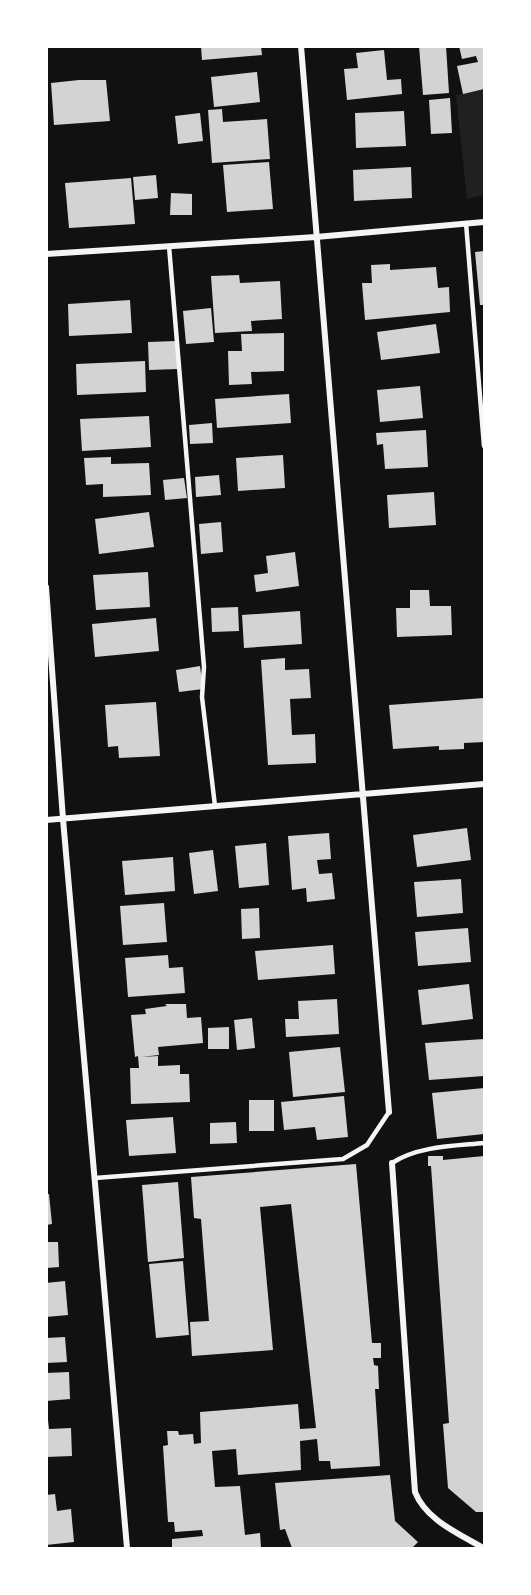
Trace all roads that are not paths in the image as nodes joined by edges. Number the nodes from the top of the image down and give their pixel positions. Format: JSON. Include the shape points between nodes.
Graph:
{"nodes":[{"id":1,"x":301,"y":46,"type":"edge"},
{"id":2,"x":484,"y":222,"type":"edge"},
{"id":3,"x":466,"y":224,"type":"junction"},
{"id":4,"x":316,"y":237,"type":"junction"},
{"id":5,"x":169,"y":246,"type":"junction"},
{"id":6,"x":46,"y":254,"type":"edge"},
{"id":7,"x":484,"y":446,"type":"edge"},
{"id":8,"x":46,"y":587,"type":"edge"},
{"id":9,"x":484,"y":784,"type":"edge"},
{"id":10,"x":364,"y":793,"type":"junction"},
{"id":11,"x":215,"y":806,"type":"junction"},
{"id":12,"x":63,"y":819,"type":"junction"},
{"id":13,"x":46,"y":820,"type":"edge"},
{"id":14,"x":390,"y":1112,"type":"joint"},
{"id":15,"x":484,"y":1143,"type":"edge"},
{"id":16,"x":392,"y":1164,"type":"joint"},
{"id":17,"x":95,"y":1178,"type":"junction"},
{"id":18,"x":127,"y":1548,"type":"edge"},
{"id":19,"x":483,"y":1548,"type":"edge"}],
"edges":[{"from":1,"to":4,"type":"street"},
{"from":2,"to":3,"type":"street"},
{"from":3,"to":4,"type":"street"},
{"from":3,"to":7,"type":"lane"},
{"from":4,"to":5,"type":"street"},
{"from":4,"to":10,"type":"street"},
{"from":5,"to":6,"type":"street"},
{"from":5,"to":11,"type":"lane","via":[[204,667],[202,697]]},
{"from":8,"to":12,"type":"street"},
{"from":9,"to":10,"type":"street"},
{"from":10,"to":11,"type":"street"},
{"from":10,"to":14,"type":"street"},
{"from":11,"to":12,"type":"street"},
{"from":12,"to":13,"type":"street"},
{"from":12,"to":17,"type":"street"},
{"from":14,"to":17,"type":"lane","via":[[367,1145],[343,1159]]},
{"from":15,"to":16,"type":"lane","via":[[440,1147],[402,1157]]},
{"from":16,"to":19,"type":"street","via":[[415,1492],[420,1504],[435,1519]]},
{"from":17,"to":18,"type":"street"}]}
